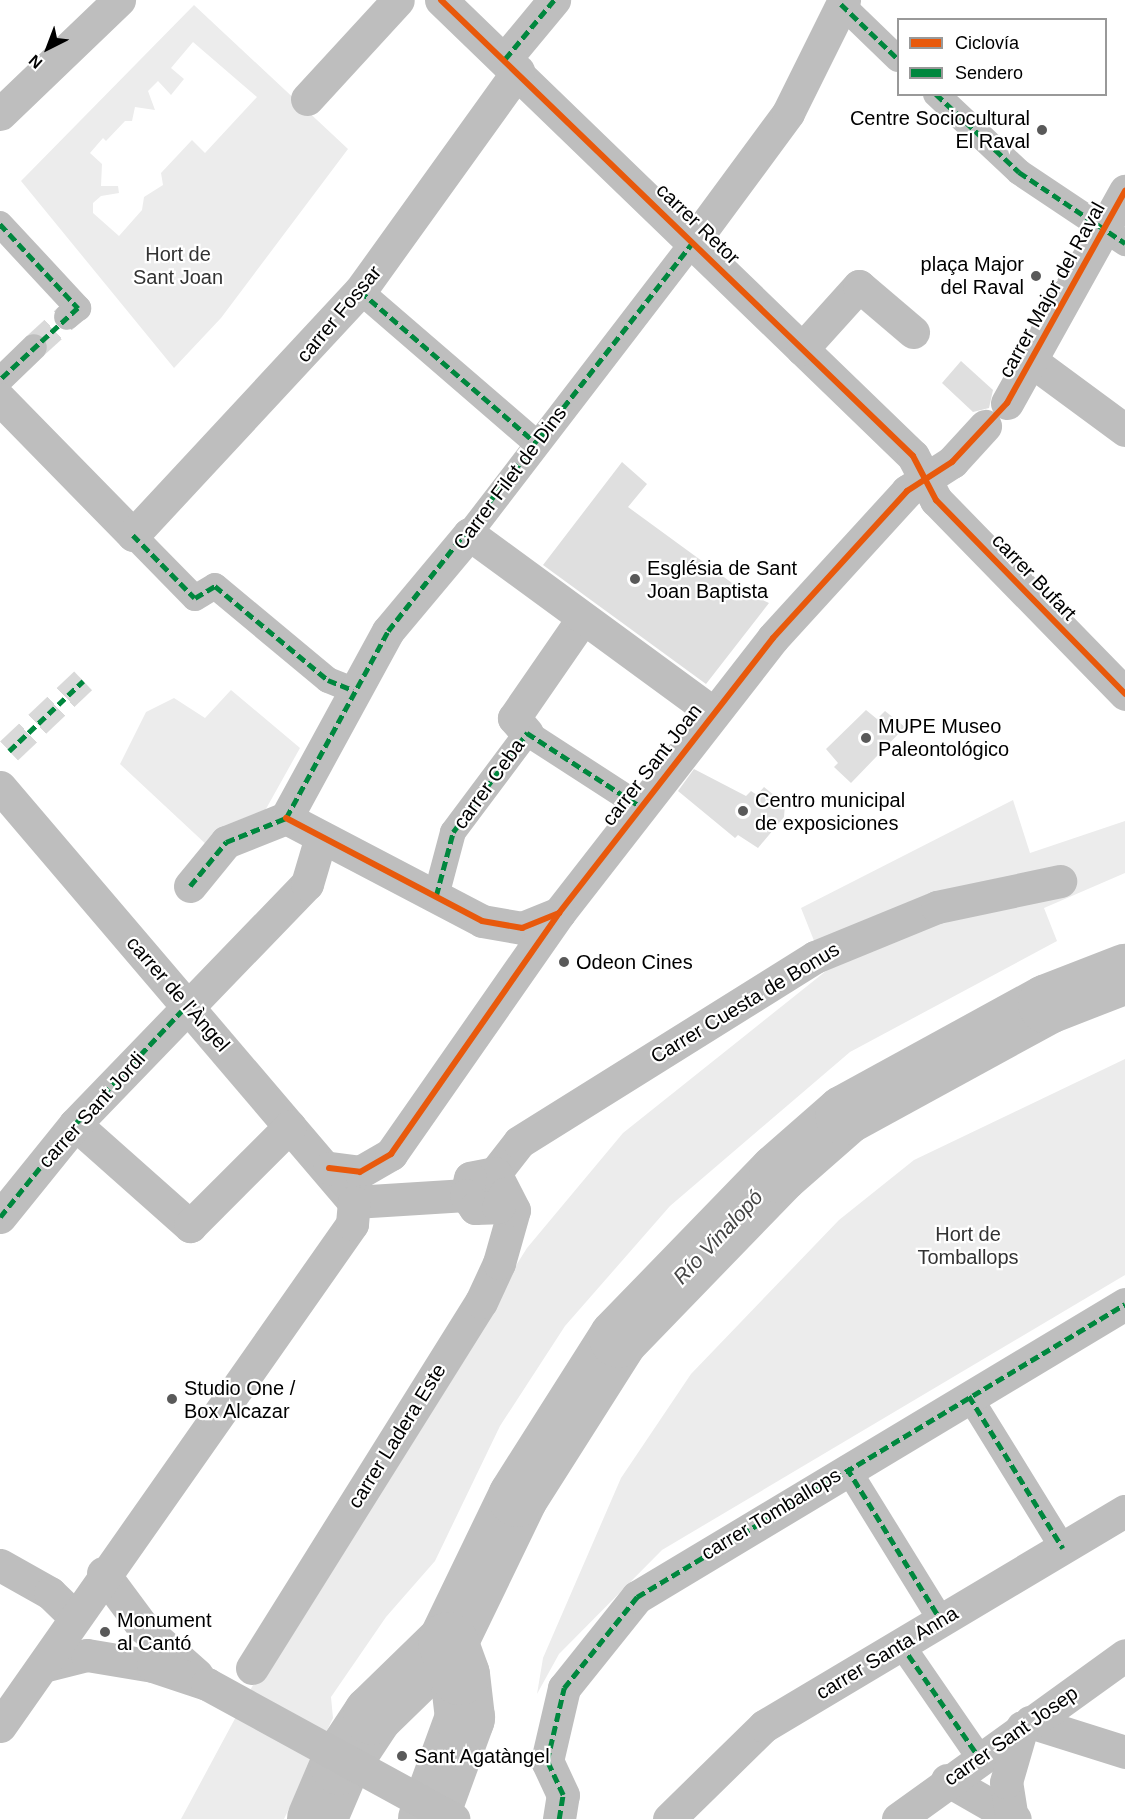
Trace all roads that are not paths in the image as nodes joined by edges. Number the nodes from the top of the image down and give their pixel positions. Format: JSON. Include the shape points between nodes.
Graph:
{"nodes":[{"id":1,"x":119,"y":0,"type":"edge"},
{"id":2,"x":398,"y":0,"type":"edge"},
{"id":3,"x":441,"y":0,"type":"edge"},
{"id":4,"x":554,"y":0,"type":"edge"},
{"id":5,"x":842,"y":2,"type":"edge"},
{"id":6,"x":897,"y":58,"type":"edge"},
{"id":7,"x":512,"y":65,"type":"junction"},
{"id":8,"x":938,"y":96,"type":"edge"},
{"id":9,"x":307,"y":99,"type":"dead end"},
{"id":10,"x":0,"y":114,"type":"edge"},
{"id":11,"x":1125,"y":191,"type":"edge"},
{"id":12,"x":0,"y":224,"type":"edge"},
{"id":13,"x":1115,"y":236,"type":"edge"},
{"id":14,"x":693,"y":242,"type":"junction"},
{"id":15,"x":360,"y":291,"type":"junction"},
{"id":16,"x":67,"y":317,"type":"dead end"},
{"id":17,"x":913,"y":332,"type":"dead end"},
{"id":18,"x":34,"y":347,"type":"tunnel mouth"},
{"id":19,"x":802,"y":349,"type":"junction"},
{"id":20,"x":1034,"y":363,"type":"junction"},
{"id":21,"x":0,"y":380,"type":"edge"},
{"id":22,"x":0,"y":399,"type":"edge"},
{"id":23,"x":996,"y":415,"type":"joint"},
{"id":24,"x":1125,"y":430,"type":"edge"},
{"id":25,"x":537,"y":444,"type":"junction"},
{"id":26,"x":924,"y":479,"type":"junction"},
{"id":27,"x":469,"y":534,"type":"junction"},
{"id":28,"x":133,"y":535,"type":"junction"},
{"id":29,"x":583,"y":618,"type":"junction"},
{"id":30,"x":353,"y":690,"type":"junction"},
{"id":31,"x":1125,"y":694,"type":"edge"},
{"id":32,"x":714,"y":713,"type":"junction"},
{"id":33,"x":527,"y":733,"type":"junction"},
{"id":34,"x":0,"y":787,"type":"edge"},
{"id":35,"x":640,"y":806,"type":"junction"},
{"id":36,"x":286,"y":818,"type":"junction"},
{"id":37,"x":320,"y":840,"type":"junction"},
{"id":38,"x":1060,"y":881,"type":"dead end"},
{"id":39,"x":190,"y":885,"type":"dead end"},
{"id":40,"x":436,"y":896,"type":"junction"},
{"id":41,"x":559,"y":913,"type":"junction"},
{"id":42,"x":187,"y":1005,"type":"junction"},
{"id":43,"x":75,"y":1124,"type":"junction"},
{"id":44,"x":290,"y":1126,"type":"junction"},
{"id":45,"x":329,"y":1168,"type":"junction"},
{"id":46,"x":487,"y":1193,"type":"junction"},
{"id":47,"x":354,"y":1202,"type":"junction"},
{"id":48,"x":0,"y":1217,"type":"edge"},
{"id":49,"x":1125,"y":1304,"type":"edge"},
{"id":50,"x":969,"y":1396,"type":"junction"},
{"id":51,"x":847,"y":1468,"type":"junction"},
{"id":52,"x":1125,"y":1511,"type":"edge"},
{"id":53,"x":1063,"y":1548,"type":"junction"},
{"id":54,"x":0,"y":1565,"type":"edge"},
{"id":55,"x":103,"y":1573,"type":"junction"},
{"id":56,"x":75,"y":1617,"type":"junction"},
{"id":57,"x":941,"y":1620,"type":"junction"},
{"id":58,"x":901,"y":1644,"type":"junction"},
{"id":59,"x":87,"y":1655,"type":"junction"},
{"id":60,"x":1125,"y":1655,"type":"edge"},
{"id":61,"x":42,"y":1666,"type":"junction"},
{"id":62,"x":252,"y":1668,"type":"dead end"},
{"id":63,"x":207,"y":1684,"type":"junction"},
{"id":64,"x":1026,"y":1724,"type":"junction"},
{"id":65,"x":0,"y":1726,"type":"edge"},
{"id":66,"x":1125,"y":1752,"type":"edge"},
{"id":67,"x":979,"y":1757,"type":"junction"},
{"id":68,"x":947,"y":1780,"type":"junction"},
{"id":69,"x":454,"y":1819,"type":"edge"},
{"id":70,"x":559,"y":1819,"type":"edge"},
{"id":71,"x":669,"y":1819,"type":"edge"},
{"id":72,"x":898,"y":1819,"type":"edge"},
{"id":73,"x":1013,"y":1819,"type":"edge"}],
"edges":[{"from":1,"to":10,"type":"street"},
{"from":2,"to":9,"type":"street"},
{"from":3,"to":7,"type":"street","name":"carrer Retor"},
{"from":4,"to":7,"type":"street","name":"carrer Fossar"},
{"from":5,"to":6,"type":"street"},
{"from":5,"to":14,"type":"street","name":"Carrer Filet de Dins","via":[[788,113]]},
{"from":7,"to":14,"type":"street","name":"carrer Retor"},
{"from":7,"to":15,"type":"street","name":"carrer Fossar"},
{"from":8,"to":13,"type":"street","via":[[1018,172]]},
{"from":11,"to":13,"type":"street","name":"carrer Major del Raval"},
{"from":12,"to":16,"type":"street","via":[[78,308]]},
{"from":13,"to":20,"type":"street","name":"carrer Major del Raval"},
{"from":14,"to":19,"type":"street","name":"carrer Retor"},
{"from":14,"to":25,"type":"street","name":"Carrer Filet de Dins"},
{"from":15,"to":25,"type":"street"},
{"from":15,"to":28,"type":"street","name":"carrer Fossar"},
{"from":17,"to":19,"type":"street","via":[[859,286]]},
{"from":18,"to":21,"type":"street"},
{"from":19,"to":26,"type":"street","name":"carrer Retor","via":[[913,456]]},
{"from":20,"to":23,"type":"street","name":"carrer Major del Raval"},
{"from":20,"to":24,"type":"street"},
{"from":22,"to":28,"type":"street"},
{"from":23,"to":26,"type":"street","name":"carrer Sant Joan","via":[[952,462]]},
{"from":25,"to":27,"type":"street","name":"Carrer Filet de Dins"},
{"from":26,"to":31,"type":"street","name":"carrer Bufart","via":[[936,500]]},
{"from":26,"to":32,"type":"street","name":"carrer Sant Joan","via":[[849,553]]},
{"from":27,"to":29,"type":"street"},
{"from":27,"to":30,"type":"street","name":"Carrer Filet de Dins","via":[[388,631]]},
{"from":28,"to":30,"type":"street","via":[[195,598],[215,585],[328,680]]},
{"from":29,"to":32,"type":"street"},
{"from":29,"to":33,"type":"street","via":[[514,718]]},
{"from":30,"to":36,"type":"street","name":"Carrer Filet de Dins"},
{"from":32,"to":35,"type":"street","name":"carrer Sant Joan"},
{"from":33,"to":35,"type":"street","name":"carrer Ceba"},
{"from":33,"to":40,"type":"street","name":"carrer Ceba","via":[[453,831]]},
{"from":34,"to":42,"type":"street","name":"carrer de l'Àngel"},
{"from":35,"to":41,"type":"street","name":"carrer Sant Joan"},
{"from":36,"to":37,"type":"street"},
{"from":36,"to":39,"type":"street","via":[[226,842]]},
{"from":37,"to":40,"type":"street"},
{"from":37,"to":42,"type":"street","name":"carrer Sant Jordi","via":[[307,884]]},
{"from":38,"to":46,"type":"street","name":"Carrer Cuesta de Bonus","via":[[937,907],[814,957],[519,1142]]},
{"from":40,"to":41,"type":"street","via":[[482,921],[522,928]]},
{"from":41,"to":45,"type":"street","name":"carrer Sant Joan","via":[[391,1154],[360,1172]]},
{"from":42,"to":43,"type":"street","name":"carrer Sant Jordi"},
{"from":42,"to":44,"type":"street","name":"carrer de l'Àngel"},
{"from":43,"to":44,"type":"street","via":[[190,1226]]},
{"from":43,"to":48,"type":"street","name":"carrer Sant Jordi"},
{"from":44,"to":45,"type":"street","name":"carrer de l'Àngel"},
{"from":45,"to":47,"type":"street","name":"carrer de l'Àngel"},
{"from":46,"to":47,"type":"street"},
{"from":46,"to":62,"type":"street","name":"carrer Ladera Este","via":[[514,1210],[507,1240],[481,1302]]},
{"from":47,"to":55,"type":"street","via":[[352,1224]]},
{"from":49,"to":50,"type":"street","name":"carrer Tomballops"},
{"from":50,"to":51,"type":"street","name":"carrer Tomballops"},
{"from":50,"to":53,"type":"street"},
{"from":51,"to":57,"type":"street"},
{"from":51,"to":70,"type":"street","name":"carrer Tomballops","via":[[637,1597],[564,1688],[547,1761],[563,1795]]},
{"from":52,"to":53,"type":"street","name":"carrer Santa Anna"},
{"from":53,"to":57,"type":"street","name":"carrer Santa Anna"},
{"from":54,"to":56,"type":"street","via":[[50,1593]]},
{"from":55,"to":56,"type":"street"},
{"from":55,"to":63,"type":"street","via":[[143,1627]]},
{"from":56,"to":59,"type":"street"},
{"from":56,"to":61,"type":"street"},
{"from":57,"to":58,"type":"street","name":"carrer Santa Anna"},
{"from":58,"to":67,"type":"street"},
{"from":58,"to":71,"type":"street","name":"carrer Santa Anna","via":[[764,1726]]},
{"from":59,"to":61,"type":"street"},
{"from":59,"to":63,"type":"street","via":[[153,1666]]},
{"from":60,"to":64,"type":"street","name":"carrer Sant Josep"},
{"from":61,"to":65,"type":"street"},
{"from":63,"to":69,"type":"street"},
{"from":64,"to":66,"type":"street"},
{"from":64,"to":67,"type":"street","name":"carrer Sant Josep"},
{"from":64,"to":73,"type":"street","via":[[1006,1782]]},
{"from":67,"to":68,"type":"street","name":"carrer Sant Josep"},
{"from":68,"to":72,"type":"street","name":"carrer Sant Josep"},
{"from":68,"to":73,"type":"street"}]}
